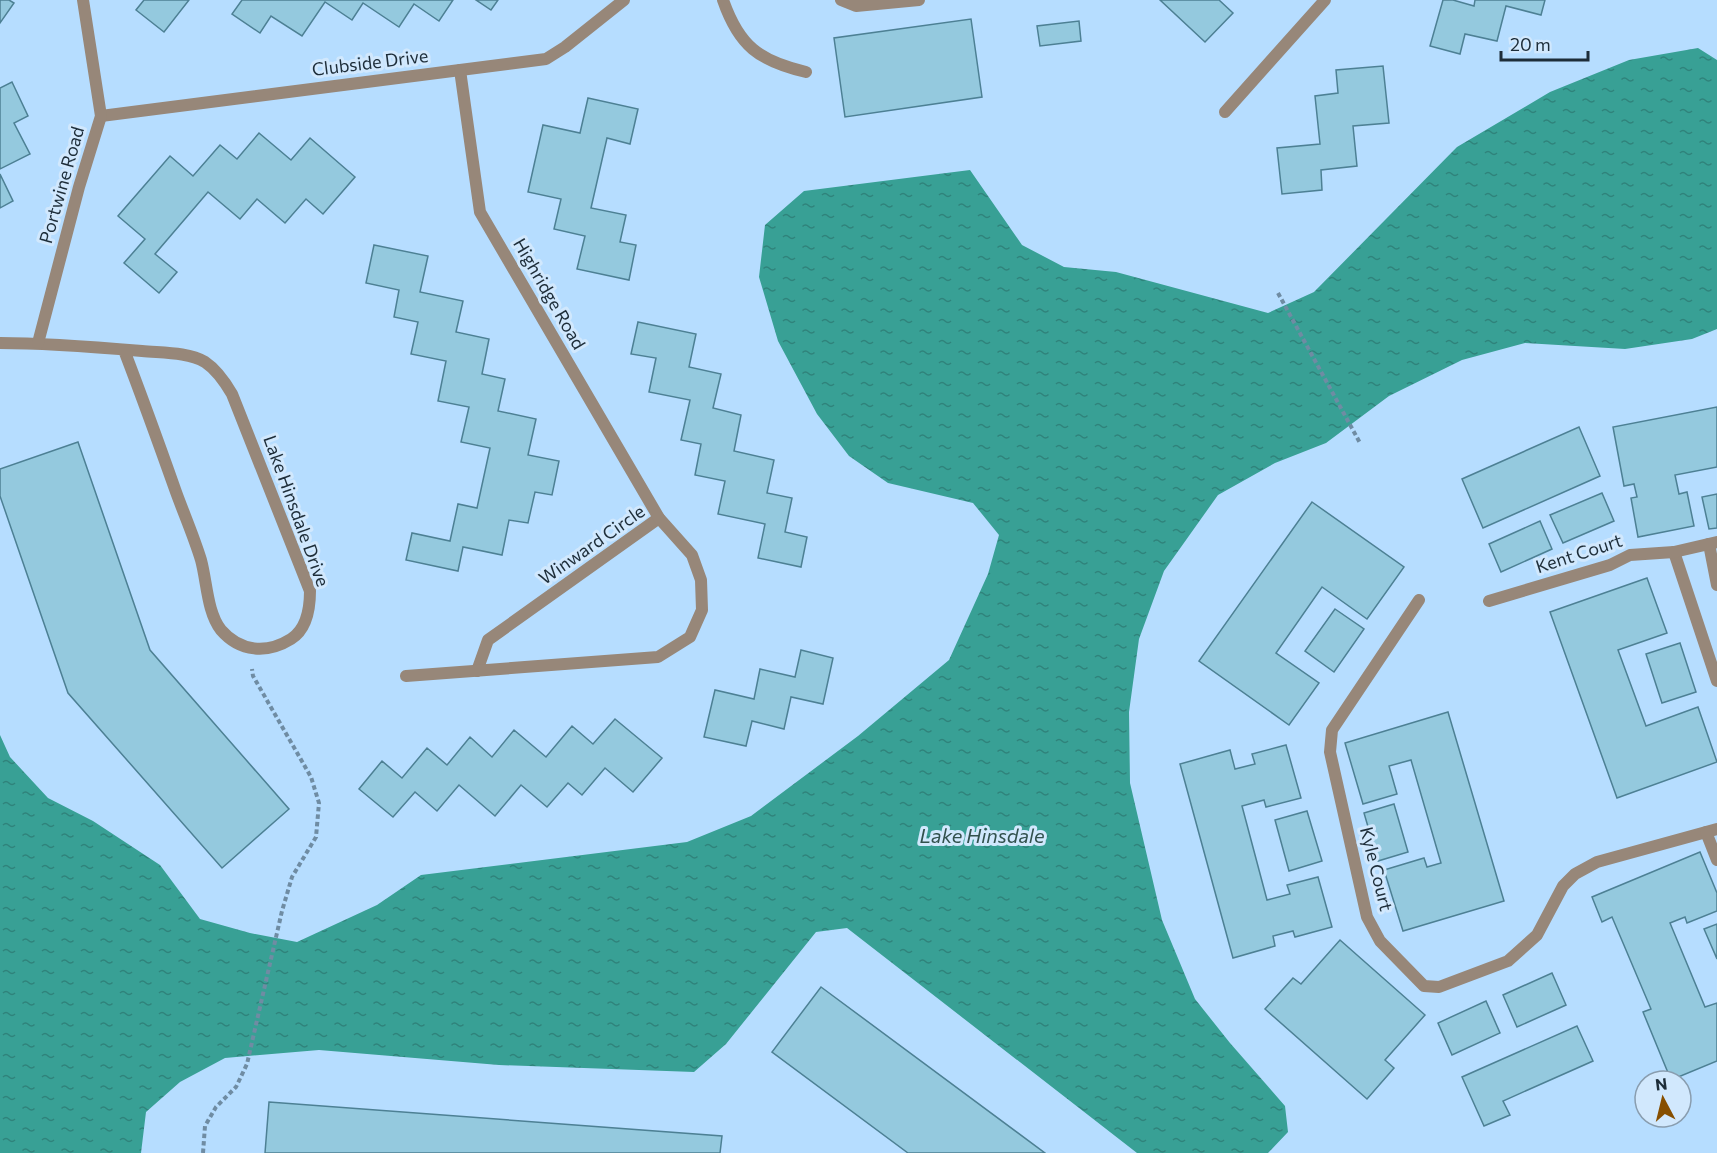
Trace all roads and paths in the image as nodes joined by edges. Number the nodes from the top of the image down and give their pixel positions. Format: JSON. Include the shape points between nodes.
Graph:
{"nodes":[{"id":1,"x":83,"y":0,"type":"edge"},
{"id":2,"x":624,"y":0,"type":"edge"},
{"id":3,"x":723,"y":0,"type":"edge"},
{"id":4,"x":841,"y":0,"type":"edge"},
{"id":5,"x":919,"y":0,"type":"edge"},
{"id":6,"x":1324,"y":0,"type":"edge"},
{"id":7,"x":460,"y":70,"type":"junction"},
{"id":8,"x":806,"y":72,"type":"dead end"},
{"id":9,"x":1225,"y":112,"type":"dead end"},
{"id":10,"x":101,"y":116,"type":"junction"},
{"id":11,"x":1278,"y":293,"type":"dead end"},
{"id":12,"x":0,"y":343,"type":"edge"},
{"id":13,"x":38,"y":343,"type":"junction"},
{"id":14,"x":124,"y":350,"type":"junction"},
{"id":15,"x":1360,"y":443,"type":"dead end"},
{"id":16,"x":659,"y":518,"type":"junction"},
{"id":17,"x":1713,"y":543,"type":"edge"},
{"id":18,"x":1674,"y":552,"type":"junction"},
{"id":19,"x":1717,"y":585,"type":"edge"},
{"id":20,"x":1419,"y":600,"type":"dead end"},
{"id":21,"x":1489,"y":602,"type":"dead end"},
{"id":22,"x":247,"y":648,"type":"junction"},
{"id":23,"x":477,"y":671,"type":"junction"},
{"id":24,"x":406,"y":676,"type":"dead end"},
{"id":25,"x":1717,"y":681,"type":"edge"},
{"id":26,"x":1711,"y":830,"type":"edge"},
{"id":27,"x":1717,"y":860,"type":"edge"},
{"id":28,"x":203,"y":1153,"type":"edge"}],
"edges":[{"from":1,"to":10,"type":"street","name":"Portwine Road"},
{"from":2,"to":7,"type":"street","name":"Clubside Drive","via":[[546,59]]},
{"from":3,"to":8,"type":"street","via":[[741,39],[759,55]]},
{"from":4,"to":5,"type":"street","via":[[856,6]]},
{"from":6,"to":9,"type":"street"},
{"from":7,"to":10,"type":"street","name":"Clubside Drive"},
{"from":7,"to":16,"type":"street","name":"Highridge Road","via":[[480,212]]},
{"from":10,"to":13,"type":"street","name":"Portwine Road"},
{"from":11,"to":15,"type":"path"},
{"from":12,"to":13,"type":"street","name":"Lake Hinsdale Drive"},
{"from":13,"to":14,"type":"street","name":"Lake Hinsdale Drive"},
{"from":14,"to":22,"type":"street","via":[[201,560],[213,614],[232,641]]},
{"from":14,"to":22,"type":"street","name":"Lake Hinsdale Drive","via":[[188,356],[205,362],[232,394],[310,591],[310,608],[294,637],[264,650]]},
{"from":16,"to":23,"type":"street","name":"Winward Circle","via":[[488,640]]},
{"from":16,"to":23,"type":"street","name":"Winward Circle","via":[[692,555],[701,579],[702,610],[690,637],[658,657]]},
{"from":17,"to":18,"type":"street","name":"Kent Court"},
{"from":17,"to":19,"type":"street"},
{"from":18,"to":21,"type":"street","name":"Kent Court","via":[[1629,555],[1610,566]]},
{"from":18,"to":25,"type":"street"},
{"from":20,"to":26,"type":"street","name":"Kyle Court","via":[[1332,730],[1330,752],[1367,917],[1380,941],[1424,986],[1439,987],[1508,961],[1537,935],[1563,886],[1597,862]]},
{"from":22,"to":28,"type":"path","via":[[253,676],[311,777],[319,803],[316,837],[292,877],[282,911],[247,1064],[236,1087],[216,1107],[206,1126]]},
{"from":23,"to":24,"type":"street","name":"Winward Circle"},
{"from":26,"to":27,"type":"street"}]}
